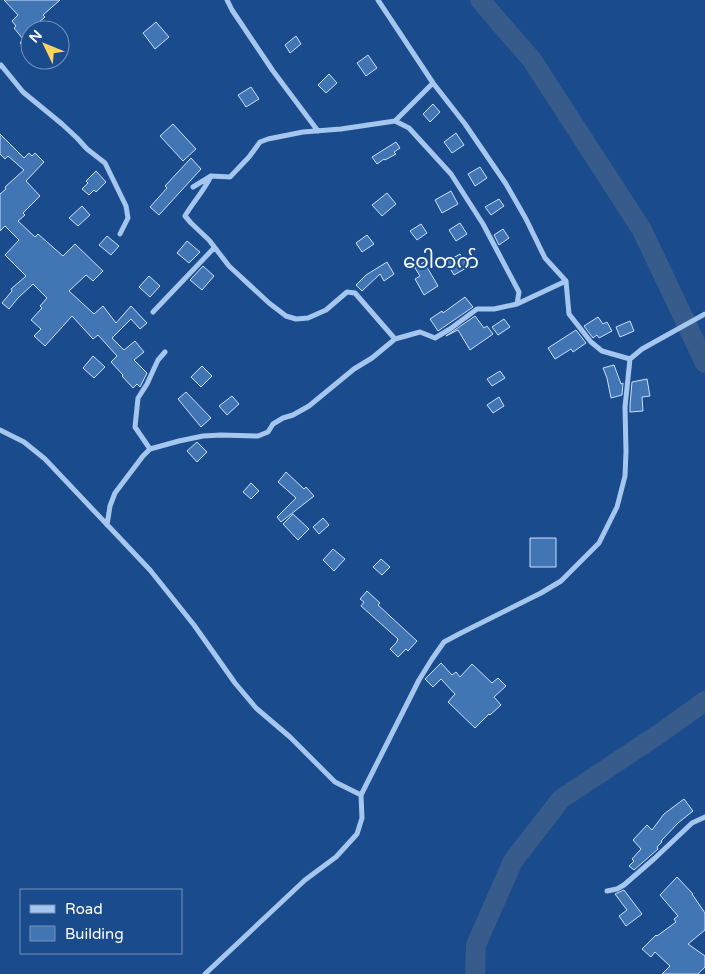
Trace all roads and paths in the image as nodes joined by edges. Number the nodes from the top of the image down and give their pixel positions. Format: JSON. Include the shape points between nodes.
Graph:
{"nodes":[{"id":1,"x":227,"y":0,"type":"edge"},
{"id":2,"x":378,"y":0,"type":"edge"},
{"id":3,"x":0,"y":66,"type":"edge"},
{"id":4,"x":433,"y":83,"type":"junction"},
{"id":5,"x":395,"y":121,"type":"junction"},
{"id":6,"x":318,"y":131,"type":"junction"},
{"id":7,"x":211,"y":176,"type":"junction"},
{"id":8,"x":193,"y":187,"type":"dead end"},
{"id":9,"x":120,"y":234,"type":"dead end"},
{"id":10,"x":214,"y":248,"type":"junction"},
{"id":11,"x":566,"y":281,"type":"junction"},
{"id":12,"x":517,"y":304,"type":"junction"},
{"id":13,"x":153,"y":312,"type":"dead end"},
{"id":14,"x":705,"y":314,"type":"edge"},
{"id":15,"x":395,"y":340,"type":"junction"},
{"id":16,"x":165,"y":352,"type":"dead end"},
{"id":17,"x":630,"y":359,"type":"junction"},
{"id":18,"x":0,"y":430,"type":"edge"},
{"id":19,"x":150,"y":450,"type":"junction"},
{"id":20,"x":107,"y":525,"type":"junction"},
{"id":21,"x":361,"y":795,"type":"junction"},
{"id":22,"x":705,"y":817,"type":"edge"},
{"id":23,"x":607,"y":891,"type":"dead end"},
{"id":24,"x":205,"y":974,"type":"edge"}],
"edges":[{"from":1,"to":6,"type":"street"},
{"from":2,"to":4,"type":"street"},
{"from":3,"to":9,"type":"street","via":[[24,92],[105,163],[126,206],[128,218]]},
{"from":4,"to":5,"type":"street"},
{"from":4,"to":11,"type":"street","via":[[506,184],[544,258]]},
{"from":5,"to":6,"type":"street"},
{"from":5,"to":12,"type":"street","via":[[409,128],[451,174],[483,224],[519,292]]},
{"from":6,"to":7,"type":"street","via":[[260,142],[230,177]]},
{"from":7,"to":8,"type":"street"},
{"from":7,"to":10,"type":"street","via":[[185,216]]},
{"from":10,"to":13,"type":"street"},
{"from":10,"to":15,"type":"street","via":[[229,266],[286,316],[308,318],[326,310],[347,292],[355,293]]},
{"from":11,"to":12,"type":"street"},
{"from":11,"to":17,"type":"street","via":[[569,314],[591,342],[602,351]]},
{"from":12,"to":15,"type":"street","via":[[477,309],[434,338],[420,332]]},
{"from":14,"to":17,"type":"street","via":[[661,337]]},
{"from":15,"to":19,"type":"street","via":[[309,406],[283,418],[268,432],[258,436],[203,436]]},
{"from":16,"to":19,"type":"street","via":[[138,398],[135,427]]},
{"from":17,"to":21,"type":"street","via":[[625,407],[625,476],[618,507],[599,543],[561,581],[444,642],[419,680]]},
{"from":18,"to":20,"type":"street","via":[[24,442],[45,459]]},
{"from":19,"to":20,"type":"street","via":[[114,493]]},
{"from":20,"to":21,"type":"street","via":[[150,570],[256,708],[335,782]]},
{"from":21,"to":24,"type":"street","via":[[362,818],[357,834],[336,857],[305,880]]},
{"from":22,"to":23,"type":"street","via":[[692,823],[624,885]]}]}
